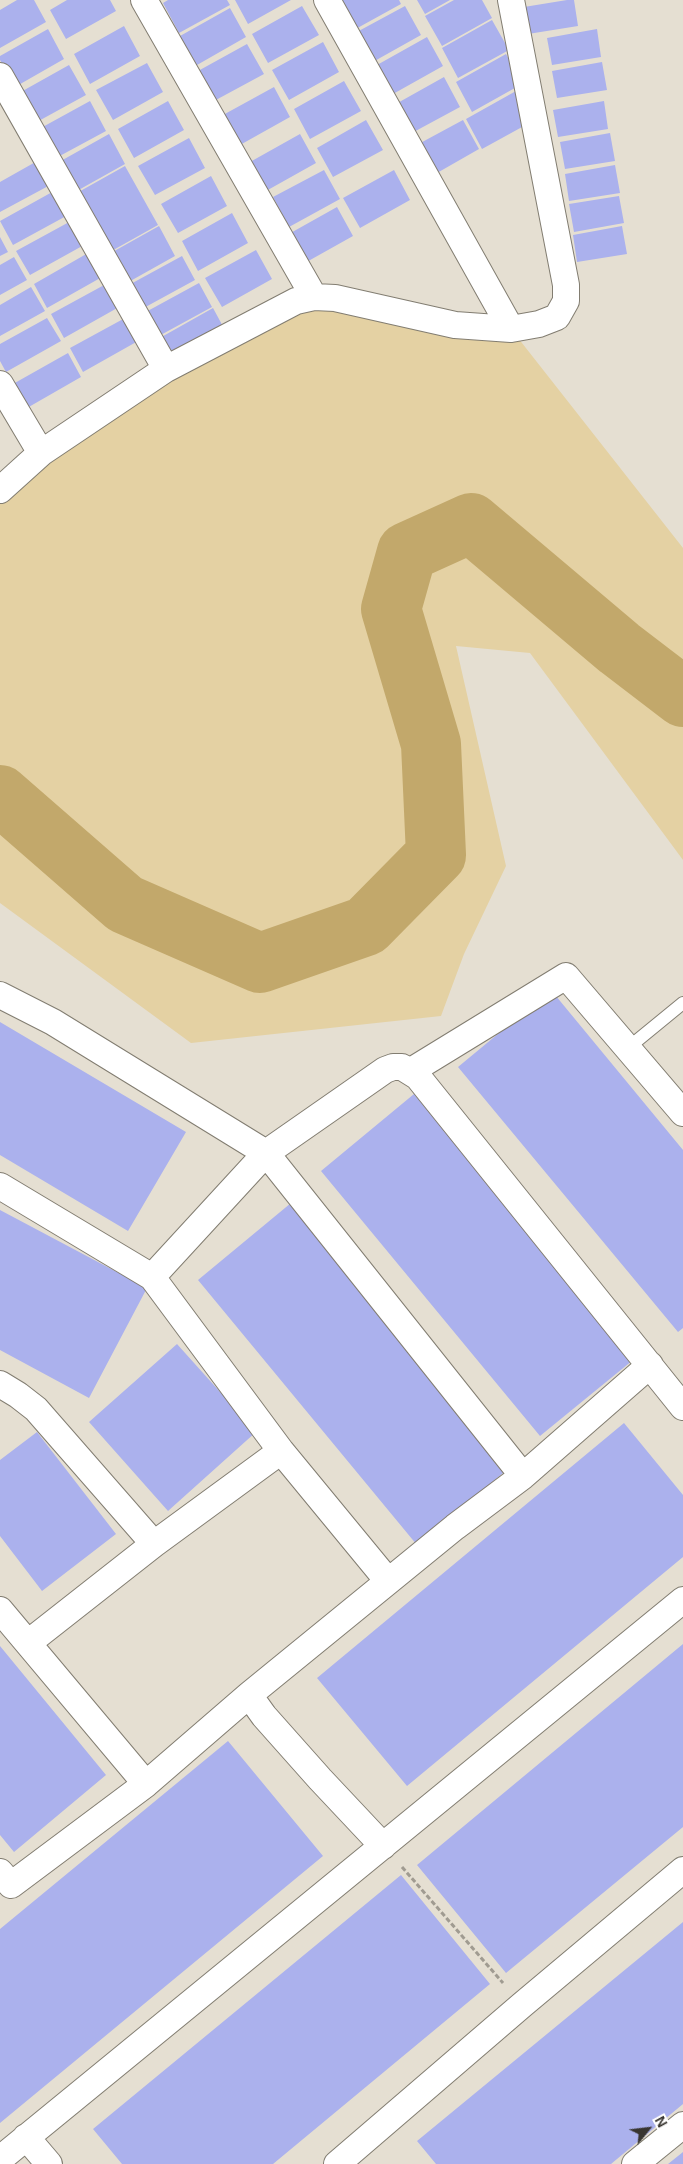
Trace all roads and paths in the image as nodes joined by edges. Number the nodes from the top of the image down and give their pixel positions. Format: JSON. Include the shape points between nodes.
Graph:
{"nodes":[{"id":1,"x":144,"y":0,"type":"edge"},
{"id":2,"x":327,"y":0,"type":"edge"},
{"id":3,"x":511,"y":0,"type":"edge"},
{"id":4,"x":0,"y":76,"type":"edge"},
{"id":5,"x":314,"y":297,"type":"junction"},
{"id":6,"x":511,"y":329,"type":"junction"},
{"id":7,"x":166,"y":369,"type":"junction"},
{"id":8,"x":0,"y":384,"type":"edge"},
{"id":9,"x":42,"y":453,"type":"junction"},
{"id":10,"x":0,"y":490,"type":"edge"},
{"id":11,"x":0,"y":995,"type":"edge"},
{"id":12,"x":683,"y":1003,"type":"edge"},
{"id":13,"x":628,"y":1048,"type":"junction"},
{"id":14,"x":411,"y":1071,"type":"junction"},
{"id":15,"x":683,"y":1113,"type":"edge"},
{"id":16,"x":266,"y":1153,"type":"junction"},
{"id":17,"x":0,"y":1186,"type":"edge"},
{"id":18,"x":152,"y":1277,"type":"junction"},
{"id":19,"x":650,"y":1365,"type":"junction"},
{"id":20,"x":0,"y":1384,"type":"edge"},
{"id":21,"x":683,"y":1407,"type":"edge"},
{"id":22,"x":281,"y":1451,"type":"junction"},
{"id":23,"x":523,"y":1476,"type":"junction"},
{"id":24,"x":154,"y":1544,"type":"junction"},
{"id":25,"x":388,"y":1581,"type":"junction"},
{"id":26,"x":683,"y":1600,"type":"edge"},
{"id":27,"x":0,"y":1610,"type":"edge"},
{"id":28,"x":28,"y":1643,"type":"junction"},
{"id":29,"x":249,"y":1695,"type":"junction"},
{"id":30,"x":146,"y":1784,"type":"junction"},
{"id":31,"x":383,"y":1846,"type":"junction"},
{"id":32,"x":683,"y":1870,"type":"edge"},
{"id":33,"x":4,"y":1884,"type":"edge"},
{"id":34,"x":522,"y":2005,"type":"junction"},
{"id":35,"x":683,"y":2125,"type":"edge"},
{"id":36,"x":26,"y":2137,"type":"junction"},
{"id":37,"x":0,"y":2159,"type":"edge"},
{"id":38,"x":346,"y":2161,"type":"edge"},
{"id":39,"x":48,"y":2164,"type":"edge"},
{"id":40,"x":635,"y":2164,"type":"edge"}],
"edges":[{"from":1,"to":5,"type":"street"},
{"from":2,"to":6,"type":"street"},
{"from":3,"to":6,"type":"street","via":[[566,285],[566,301],[557,317]]},
{"from":4,"to":7,"type":"street"},
{"from":5,"to":6,"type":"street","via":[[335,298],[455,325]]},
{"from":5,"to":7,"type":"street","via":[[296,301]]},
{"from":7,"to":9,"type":"street"},
{"from":8,"to":9,"type":"street"},
{"from":9,"to":10,"type":"street"},
{"from":11,"to":16,"type":"street","via":[[53,1022]]},
{"from":12,"to":13,"type":"lane"},
{"from":13,"to":14,"type":"street","via":[[566,976]]},
{"from":13,"to":15,"type":"street"},
{"from":14,"to":16,"type":"street","via":[[402,1067],[385,1070]]},
{"from":14,"to":19,"type":"street"},
{"from":16,"to":18,"type":"street"},
{"from":16,"to":23,"type":"street"},
{"from":17,"to":18,"type":"street"},
{"from":18,"to":22,"type":"street"},
{"from":19,"to":21,"type":"street"},
{"from":19,"to":23,"type":"street"},
{"from":20,"to":24,"type":"street","via":[[36,1409]]},
{"from":22,"to":24,"type":"street"},
{"from":22,"to":25,"type":"street"},
{"from":23,"to":25,"type":"street"},
{"from":24,"to":28,"type":"street"},
{"from":25,"to":29,"type":"street"},
{"from":26,"to":31,"type":"street"},
{"from":27,"to":28,"type":"street"},
{"from":28,"to":30,"type":"street"},
{"from":29,"to":30,"type":"street"},
{"from":29,"to":31,"type":"street","via":[[320,1780]]},
{"from":30,"to":33,"type":"street"},
{"from":31,"to":34,"type":"path"},
{"from":31,"to":36,"type":"street"},
{"from":32,"to":34,"type":"street"},
{"from":34,"to":38,"type":"street"},
{"from":35,"to":40,"type":"street"},
{"from":36,"to":37,"type":"street"},
{"from":36,"to":39,"type":"street"}]}
